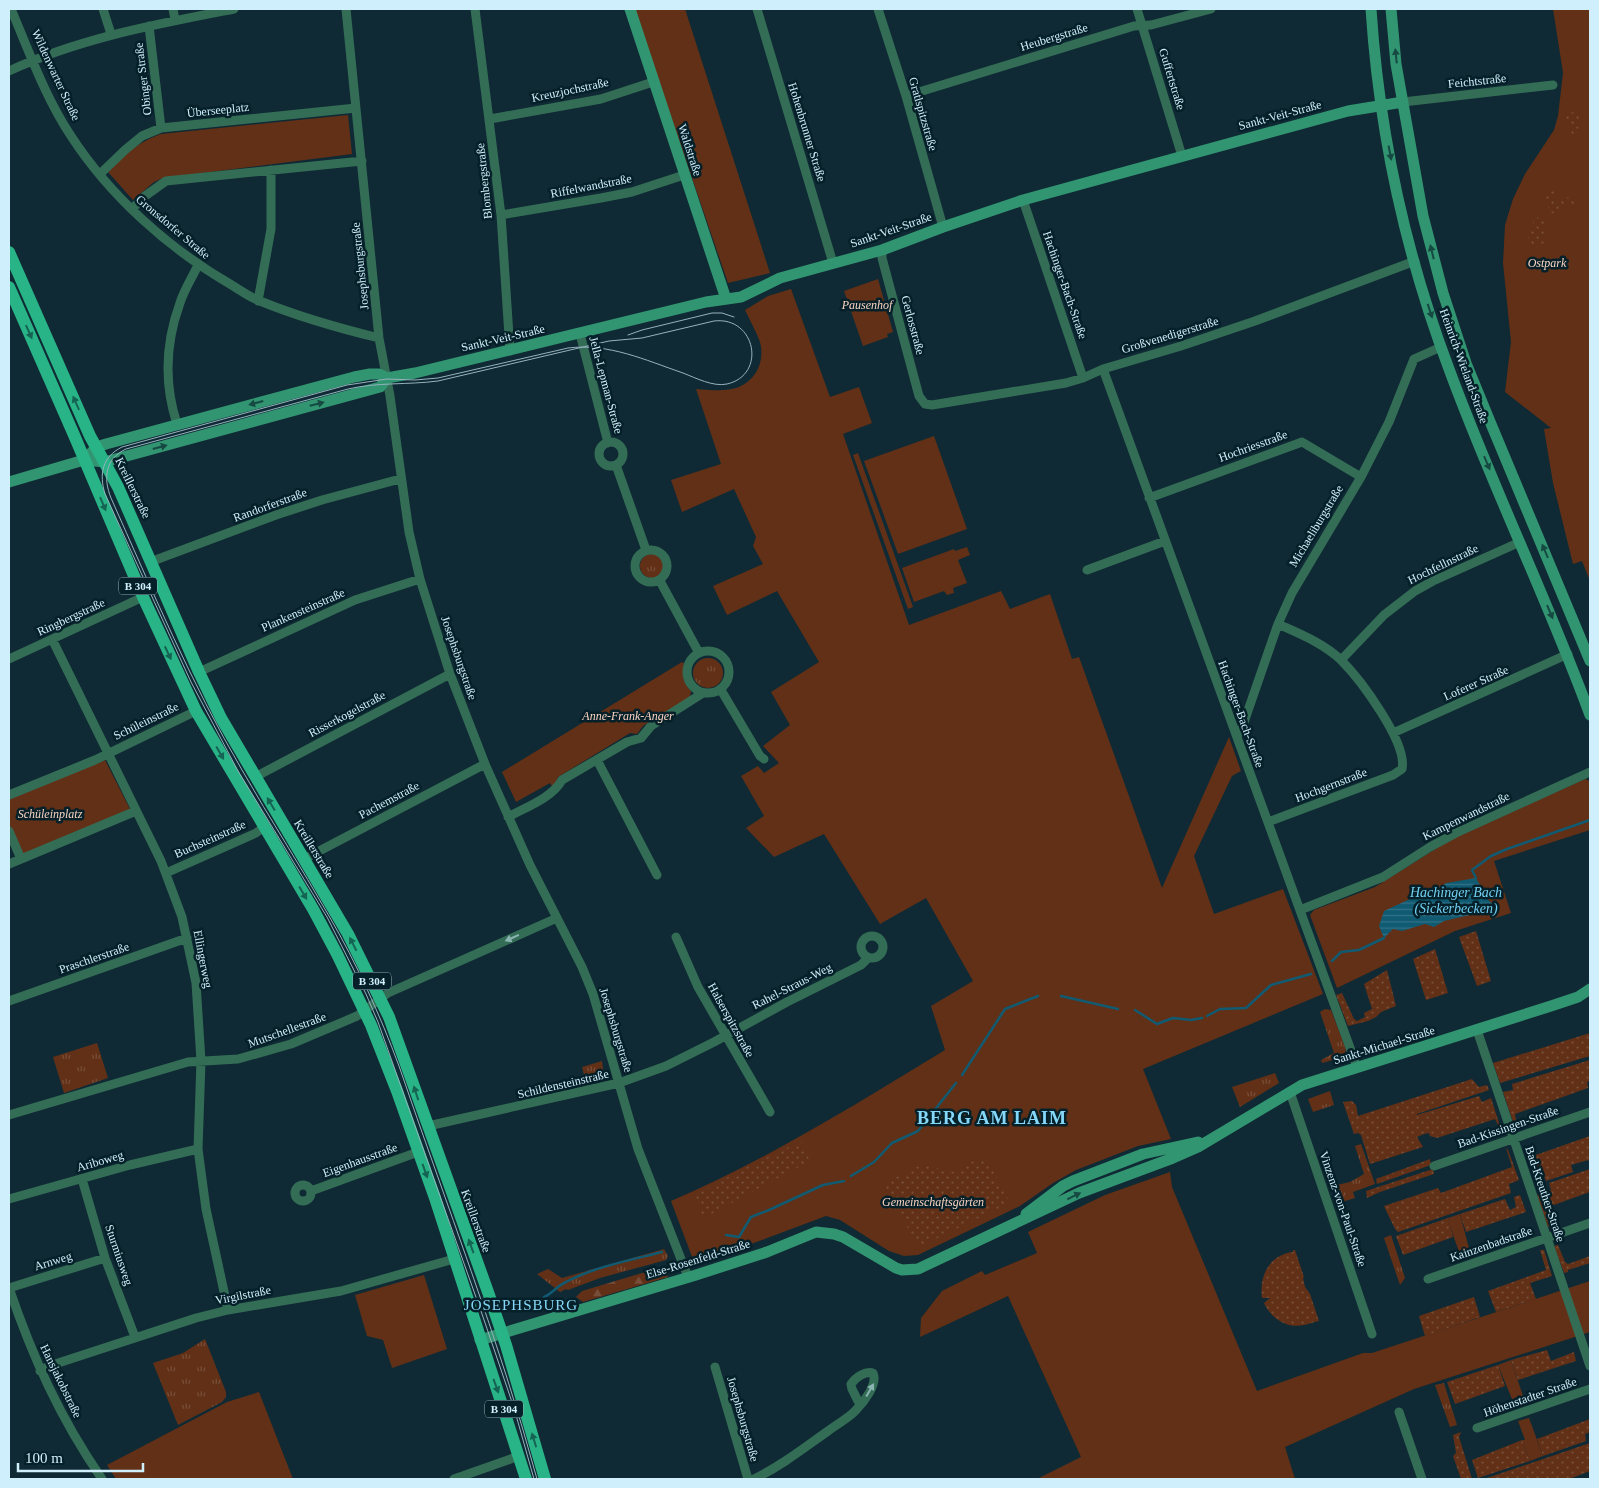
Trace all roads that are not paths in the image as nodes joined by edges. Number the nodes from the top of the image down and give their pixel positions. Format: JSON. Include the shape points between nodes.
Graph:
{"nodes":[{"id":1,"x":11,"y":9,"type":"edge"},
{"id":2,"x":103,"y":9,"type":"edge"},
{"id":3,"x":173,"y":9,"type":"edge"},
{"id":4,"x":234,"y":9,"type":"edge"},
{"id":5,"x":346,"y":9,"type":"edge"},
{"id":6,"x":475,"y":9,"type":"edge"},
{"id":7,"x":630,"y":9,"type":"edge"},
{"id":8,"x":757,"y":9,"type":"edge"},
{"id":9,"x":878,"y":9,"type":"edge"},
{"id":10,"x":1137,"y":9,"type":"edge"},
{"id":11,"x":1210,"y":9,"type":"edge"},
{"id":12,"x":1371,"y":9,"type":"edge"},
{"id":13,"x":1391,"y":9,"type":"edge"},
{"id":14,"x":175,"y":20,"type":"junction"},
{"id":15,"x":149,"y":26,"type":"junction"},
{"id":16,"x":1143,"y":26,"type":"junction"},
{"id":17,"x":111,"y":34,"type":"junction"},
{"id":18,"x":33,"y":60,"type":"junction"},
{"id":19,"x":9,"y":71,"type":"edge"},
{"id":20,"x":653,"y":82,"type":"junction"},
{"id":21,"x":1553,"y":85,"type":"dead end"},
{"id":22,"x":906,"y":96,"type":"junction"},
{"id":23,"x":1403,"y":102,"type":"junction"},
{"id":24,"x":1382,"y":105,"type":"junction"},
{"id":25,"x":356,"y":108,"type":"junction"},
{"id":26,"x":490,"y":119,"type":"junction"},
{"id":27,"x":161,"y":128,"type":"junction"},
{"id":28,"x":1182,"y":156,"type":"junction"},
{"id":29,"x":362,"y":161,"type":"junction"},
{"id":30,"x":271,"y":170,"type":"junction"},
{"id":31,"x":100,"y":174,"type":"junction"},
{"id":32,"x":684,"y":174,"type":"junction"},
{"id":33,"x":1022,"y":200,"type":"junction"},
{"id":34,"x":132,"y":209,"type":"junction"},
{"id":35,"x":501,"y":215,"type":"junction"},
{"id":36,"x":942,"y":227,"type":"junction"},
{"id":37,"x":882,"y":250,"type":"junction"},
{"id":38,"x":9,"y":252,"type":"edge"},
{"id":39,"x":1414,"y":261,"type":"junction"},
{"id":40,"x":833,"y":263,"type":"junction"},
{"id":41,"x":198,"y":265,"type":"junction"},
{"id":42,"x":9,"y":287,"type":"edge"},
{"id":43,"x":726,"y":299,"type":"junction"},
{"id":44,"x":258,"y":301,"type":"junction"},
{"id":45,"x":580,"y":334,"type":"junction"},
{"id":46,"x":379,"y":338,"type":"junction"},
{"id":47,"x":1441,"y":347,"type":"junction"},
{"id":48,"x":510,"y":350,"type":"junction"},
{"id":49,"x":1103,"y":369,"type":"junction"},
{"id":50,"x":387,"y":378,"type":"junction"},
{"id":51,"x":1083,"y":378,"type":"junction"},
{"id":52,"x":925,"y":404,"type":"joint"},
{"id":53,"x":177,"y":424,"type":"junction"},
{"id":54,"x":608,"y":443,"type":"junction"},
{"id":55,"x":96,"y":447,"type":"junction"},
{"id":56,"x":84,"y":460,"type":"junction"},
{"id":57,"x":105,"y":462,"type":"junction"},
{"id":58,"x":616,"y":465,"type":"junction"},
{"id":59,"x":1361,"y":476,"type":"junction"},
{"id":60,"x":400,"y":478,"type":"junction"},
{"id":61,"x":9,"y":482,"type":"edge"},
{"id":62,"x":1149,"y":498,"type":"junction"},
{"id":63,"x":1165,"y":541,"type":"junction"},
{"id":64,"x":1520,"y":542,"type":"junction"},
{"id":65,"x":646,"y":550,"type":"junction"},
{"id":66,"x":150,"y":562,"type":"junction"},
{"id":67,"x":1087,"y":570,"type":"dead end"},
{"id":68,"x":420,"y":579,"type":"junction"},
{"id":69,"x":660,"y":581,"type":"junction"},
{"id":70,"x":143,"y":597,"type":"junction"},
{"id":71,"x":1278,"y":624,"type":"junction"},
{"id":72,"x":52,"y":639,"type":"junction"},
{"id":73,"x":699,"y":653,"type":"junction"},
{"id":74,"x":1568,"y":654,"type":"junction"},
{"id":75,"x":9,"y":659,"type":"edge"},
{"id":76,"x":1341,"y":660,"type":"junction"},
{"id":77,"x":1590,"y":661,"type":"edge"},
{"id":78,"x":199,"y":672,"type":"junction"},
{"id":79,"x":450,"y":674,"type":"junction"},
{"id":80,"x":721,"y":690,"type":"junction"},
{"id":81,"x":703,"y":693,"type":"junction"},
{"id":82,"x":196,"y":711,"type":"junction"},
{"id":83,"x":1590,"y":715,"type":"edge"},
{"id":84,"x":1393,"y":733,"type":"junction"},
{"id":85,"x":1237,"y":737,"type":"junction"},
{"id":86,"x":107,"y":754,"type":"junction"},
{"id":87,"x":764,"y":759,"type":"dead end"},
{"id":88,"x":597,"y":760,"type":"junction"},
{"id":89,"x":484,"y":764,"type":"junction"},
{"id":90,"x":1590,"y":772,"type":"edge"},
{"id":91,"x":255,"y":777,"type":"junction"},
{"id":92,"x":9,"y":795,"type":"edge"},
{"id":93,"x":136,"y":812,"type":"junction"},
{"id":94,"x":508,"y":817,"type":"junction"},
{"id":95,"x":1268,"y":822,"type":"junction"},
{"id":96,"x":264,"y":827,"type":"junction"},
{"id":97,"x":9,"y":831,"type":"edge"},
{"id":98,"x":304,"y":859,"type":"junction"},
{"id":99,"x":21,"y":860,"type":"junction"},
{"id":100,"x":9,"y":864,"type":"edge"},
{"id":101,"x":166,"y":873,"type":"junction"},
{"id":102,"x":657,"y":875,"type":"dead end"},
{"id":103,"x":1300,"y":910,"type":"junction"},
{"id":104,"x":557,"y":918,"type":"junction"},
{"id":105,"x":676,"y":937,"type":"dead end"},
{"id":106,"x":187,"y":938,"type":"junction"},
{"id":107,"x":868,"y":958,"type":"dead end"},
{"id":108,"x":1590,"y":989,"type":"edge"},
{"id":109,"x":1590,"y":996,"type":"edge"},
{"id":110,"x":1578,"y":997,"type":"junction"},
{"id":111,"x":381,"y":999,"type":"junction"},
{"id":112,"x":9,"y":1001,"type":"edge"},
{"id":113,"x":364,"y":1011,"type":"junction"},
{"id":114,"x":1477,"y":1030,"type":"junction"},
{"id":115,"x":725,"y":1035,"type":"junction"},
{"id":116,"x":201,"y":1061,"type":"junction"},
{"id":117,"x":1357,"y":1067,"type":"junction"},
{"id":118,"x":619,"y":1083,"type":"junction"},
{"id":119,"x":1290,"y":1092,"type":"junction"},
{"id":120,"x":770,"y":1112,"type":"dead end"},
{"id":121,"x":1590,"y":1112,"type":"edge"},
{"id":122,"x":9,"y":1115,"type":"edge"},
{"id":123,"x":428,"y":1126,"type":"junction"},
{"id":124,"x":1514,"y":1139,"type":"junction"},
{"id":125,"x":198,"y":1149,"type":"junction"},
{"id":126,"x":418,"y":1152,"type":"junction"},
{"id":127,"x":1434,"y":1166,"type":"dead end"},
{"id":128,"x":82,"y":1179,"type":"junction"},
{"id":129,"x":311,"y":1191,"type":"dead end"},
{"id":130,"x":9,"y":1199,"type":"edge"},
{"id":131,"x":1590,"y":1223,"type":"edge"},
{"id":132,"x":1547,"y":1238,"type":"junction"},
{"id":133,"x":105,"y":1258,"type":"junction"},
{"id":134,"x":454,"y":1258,"type":"junction"},
{"id":135,"x":918,"y":1269,"type":"joint"},
{"id":136,"x":688,"y":1278,"type":"junction"},
{"id":137,"x":1428,"y":1279,"type":"dead end"},
{"id":138,"x":9,"y":1288,"type":"edge"},
{"id":139,"x":228,"y":1310,"type":"junction"},
{"id":140,"x":502,"y":1333,"type":"junction"},
{"id":141,"x":1372,"y":1334,"type":"dead end"},
{"id":142,"x":135,"y":1337,"type":"junction"},
{"id":143,"x":480,"y":1340,"type":"junction"},
{"id":144,"x":1590,"y":1366,"type":"edge"},
{"id":145,"x":714,"y":1367,"type":"dead end"},
{"id":146,"x":40,"y":1371,"type":"junction"},
{"id":147,"x":1590,"y":1389,"type":"edge"},
{"id":148,"x":860,"y":1405,"type":"dead end"},
{"id":149,"x":1399,"y":1412,"type":"dead end"},
{"id":150,"x":1477,"y":1428,"type":"dead end"},
{"id":151,"x":519,"y":1456,"type":"junction"},
{"id":152,"x":102,"y":1479,"type":"edge"},
{"id":153,"x":454,"y":1479,"type":"edge"},
{"id":154,"x":526,"y":1479,"type":"edge"},
{"id":155,"x":545,"y":1479,"type":"edge"},
{"id":156,"x":748,"y":1479,"type":"edge"},
{"id":157,"x":754,"y":1479,"type":"edge"},
{"id":158,"x":1422,"y":1479,"type":"edge"}],
"edges":[{"from":1,"to":18,"type":"street","name":"Wildenwarter Straße"},
{"from":2,"to":17,"type":"street"},
{"from":3,"to":14,"type":"street"},
{"from":4,"to":14,"type":"street"},
{"from":5,"to":25,"type":"street","name":"Josephsburgstraße"},
{"from":6,"to":26,"type":"street","name":"Blombergstraße"},
{"from":7,"to":20,"type":"street","name":"Waldstraße"},
{"from":8,"to":40,"type":"street","name":"Hohenbrunner Straße"},
{"from":9,"to":22,"type":"street","name":"Gratlspitzstraße"},
{"from":10,"to":16,"type":"street","name":"Guffertstraße"},
{"from":11,"to":16,"type":"street","name":"Heubergstraße"},
{"from":12,"to":24,"type":"street","name":"Heinrich-Wieland-Straße"},
{"from":23,"to":13,"type":"street","name":"Heinrich-Wieland-Straße","one_way":true},
{"from":14,"to":15,"type":"street"},
{"from":15,"to":17,"type":"street"},
{"from":15,"to":27,"type":"street","name":"Obinger Straße"},
{"from":16,"to":22,"type":"street","name":"Heubergstraße","via":[[1134,26]]},
{"from":16,"to":28,"type":"street","name":"Guffertstraße"},
{"from":17,"to":18,"type":"street"},
{"from":18,"to":19,"type":"street"},
{"from":18,"to":31,"type":"street","name":"Wildenwarter Straße","via":[[70,135]]},
{"from":20,"to":26,"type":"street","name":"Kreuzjochstraße","via":[[601,99]]},
{"from":20,"to":32,"type":"street","name":"Waldstraße"},
{"from":21,"to":23,"type":"street","name":"Feichtstraße"},
{"from":22,"to":36,"type":"street","name":"Gratlspitzstraße"},
{"from":23,"to":24,"type":"street","name":"Sankt-Veit-Straße"},
{"from":77,"to":23,"type":"street","name":"Heinrich-Wieland-Straße","one_way":true,"via":[[1466,362],[1432,256]]},
{"from":24,"to":28,"type":"street","name":"Sankt-Veit-Straße","via":[[1348,111]]},
{"from":24,"to":39,"type":"street","name":"Heinrich-Wieland-Straße","one_way":true,"via":[[1397,191]]},
{"from":25,"to":27,"type":"street","name":"Überseeplatz"},
{"from":25,"to":29,"type":"street","name":"Josephsburgstraße"},
{"from":26,"to":35,"type":"street","name":"Blombergstraße"},
{"from":27,"to":31,"type":"street","name":"Überseeplatz","via":[[142,136]]},
{"from":28,"to":33,"type":"street","name":"Sankt-Veit-Straße"},
{"from":29,"to":30,"type":"street"},
{"from":29,"to":46,"type":"street","name":"Josephsburgstraße"},
{"from":30,"to":34,"type":"street","via":[[166,181]]},
{"from":30,"to":44,"type":"street","via":[[271,229]]},
{"from":31,"to":34,"type":"street","name":"Gronsdorfer Straße"},
{"from":32,"to":35,"type":"street","name":"Riffelwandstraße","via":[[632,192]]},
{"from":32,"to":43,"type":"street","name":"Waldstraße"},
{"from":33,"to":36,"type":"street","name":"Sankt-Veit-Straße"},
{"from":33,"to":51,"type":"street","name":"Hachinger-Bach-Straße"},
{"from":34,"to":41,"type":"street","name":"Gronsdorfer Straße"},
{"from":35,"to":48,"type":"street","name":"Blombergstraße"},
{"from":36,"to":37,"type":"street","name":"Sankt-Veit-Straße"},
{"from":37,"to":40,"type":"street","name":"Sankt-Veit-Straße"},
{"from":37,"to":52,"type":"street","name":"Gerlosstraße","via":[[919,396]]},
{"from":55,"to":38,"type":"main road","name":"Kreillerstraße","number":"B 304","one_way":true},
{"from":39,"to":47,"type":"street","name":"Heinrich-Wieland-Straße","one_way":true},
{"from":39,"to":49,"type":"street","name":"Großvenedigerstraße","via":[[1255,321]]},
{"from":40,"to":43,"type":"street","name":"Sankt-Veit-Straße","via":[[775,280],[741,297]]},
{"from":41,"to":44,"type":"street","name":"Gronsdorfer Straße"},
{"from":41,"to":53,"type":"street","via":[[180,302],[171,334],[167,365]]},
{"from":42,"to":56,"type":"main road","number":"B 304","one_way":true},
{"from":43,"to":45,"type":"street","name":"Sankt-Veit-Straße"},
{"from":44,"to":46,"type":"street","name":"Gronsdorfer Straße","via":[[290,314]]},
{"from":45,"to":48,"type":"street","name":"Sankt-Veit-Straße"},
{"from":45,"to":54,"type":"street","name":"Jella-Lepman-Straße"},
{"from":46,"to":50,"type":"street","name":"Josephsburgstraße"},
{"from":47,"to":59,"type":"street","name":"Michaeliburgstraße","via":[[1414,359]]},
{"from":47,"to":64,"type":"street","name":"Heinrich-Wieland-Straße","one_way":true},
{"from":48,"to":50,"type":"street","name":"Sankt-Veit-Straße"},
{"from":49,"to":51,"type":"street","name":"Großvenedigerstraße"},
{"from":49,"to":62,"type":"street","name":"Hachinger-Bach-Straße"},
{"from":50,"to":53,"type":"street","name":"Sankt-Veit-Straße","one_way":true,"via":[[370,374]]},
{"from":57,"to":50,"type":"street","name":"Sankt-Veit-Straße","one_way":true,"via":[[380,387]]},
{"from":50,"to":60,"type":"street","name":"Josephsburgstraße"},
{"from":51,"to":52,"type":"street","name":"Großvenedigerstraße","via":[[1066,384]]},
{"from":53,"to":55,"type":"street","name":"Sankt-Veit-Straße"},
{"from":54,"to":58,"type":"street","name":"Jella-Lepman-Straße","via":[[619,445],[623,451],[621,461]]},
{"from":54,"to":58,"type":"street","name":"Jella-Lepman-Straße","via":[[600,450],[600,458],[609,466]]},
{"from":55,"to":56,"type":"street"},
{"from":55,"to":57,"type":"main road","name":"Kreillerstraße","number":"B 304"},
{"from":56,"to":57,"type":"street","name":"Sankt-Veit-Straße"},
{"from":56,"to":61,"type":"street","name":"Sankt-Veit-Straße"},
{"from":56,"to":70,"type":"main road","number":"B 304","one_way":true},
{"from":57,"to":66,"type":"main road","name":"Kreillerstraße","number":"B 304"},
{"from":58,"to":65,"type":"street","name":"Jella-Lepman-Straße"},
{"from":59,"to":62,"type":"street","name":"Hochriesstraße","via":[[1302,442]]},
{"from":59,"to":71,"type":"street","name":"Michaeliburgstraße","via":[[1311,559]]},
{"from":60,"to":66,"type":"street","name":"Randorferstraße","via":[[322,500]]},
{"from":60,"to":68,"type":"street","name":"Josephsburgstraße"},
{"from":62,"to":63,"type":"street","name":"Hachinger-Bach-Straße"},
{"from":63,"to":67,"type":"street"},
{"from":63,"to":85,"type":"street","name":"Hachinger-Bach-Straße"},
{"from":64,"to":74,"type":"street","name":"Heinrich-Wieland-Straße","one_way":true},
{"from":64,"to":76,"type":"street","name":"Hochfellnstraße","via":[[1415,591],[1384,615]]},
{"from":65,"to":69,"type":"street","via":[[657,550],[665,557],[667,573]]},
{"from":65,"to":69,"type":"street","via":[[635,562],[636,573],[649,583]]},
{"from":66,"to":78,"type":"main road","name":"Kreillerstraße","number":"B 304"},
{"from":68,"to":78,"type":"street","name":"Plankensteinstraße","via":[[355,600]]},
{"from":68,"to":79,"type":"street","name":"Josephsburgstraße"},
{"from":69,"to":73,"type":"street"},
{"from":70,"to":72,"type":"street","name":"Ringbergstraße"},
{"from":70,"to":82,"type":"main road","number":"B 304","one_way":true},
{"from":71,"to":76,"type":"street","via":[[1310,638]]},
{"from":71,"to":85,"type":"street","name":"Michaeliburgstraße"},
{"from":72,"to":75,"type":"street","name":"Ringbergstraße"},
{"from":72,"to":86,"type":"street","name":"Ellingerweg"},
{"from":73,"to":80,"type":"street","via":[[719,654],[727,663],[728,680]]},
{"from":73,"to":81,"type":"street","via":[[692,658],[687,671],[691,685]]},
{"from":74,"to":83,"type":"street","name":"Heinrich-Wieland-Straße"},
{"from":74,"to":84,"type":"street","name":"Loferer Straße"},
{"from":76,"to":84,"type":"street","via":[[1373,699]]},
{"from":78,"to":91,"type":"main road","name":"Kreillerstraße","number":"B 304"},
{"from":79,"to":89,"type":"street","name":"Josephsburgstraße"},
{"from":79,"to":91,"type":"street","name":"Risserkogelstraße"},
{"from":80,"to":81,"type":"street"},
{"from":80,"to":87,"type":"street"},
{"from":81,"to":88,"type":"street","via":[[651,726],[641,738],[627,742]]},
{"from":82,"to":86,"type":"street","name":"Schüleinstraße"},
{"from":82,"to":96,"type":"main road","number":"B 304","one_way":true},
{"from":84,"to":95,"type":"street","name":"Hochgernstraße","via":[[1404,761],[1402,769]]},
{"from":85,"to":95,"type":"street","name":"Hachinger-Bach-Straße"},
{"from":86,"to":92,"type":"street"},
{"from":86,"to":93,"type":"street","name":"Ellingerweg"},
{"from":88,"to":94,"type":"street","via":[[562,780],[550,794]]},
{"from":88,"to":102,"type":"street"},
{"from":89,"to":94,"type":"street","name":"Josephsburgstraße"},
{"from":89,"to":98,"type":"street","name":"Pachemstraße"},
{"from":90,"to":103,"type":"street","name":"Kampenwandstraße","via":[[1456,832],[1383,877]]},
{"from":98,"to":91,"type":"main road","name":"Kreillerstraße","number":"B 304","one_way":true},
{"from":93,"to":99,"type":"street"},
{"from":93,"to":101,"type":"street","name":"Ellingerweg"},
{"from":94,"to":104,"type":"street","name":"Josephsburgstraße"},
{"from":95,"to":103,"type":"street","name":"Hachinger-Bach-Straße"},
{"from":96,"to":101,"type":"street","name":"Buchsteinstraße"},
{"from":96,"to":113,"type":"main road","number":"B 304","one_way":true,"via":[[313,909]]},
{"from":97,"to":99,"type":"street"},
{"from":111,"to":98,"type":"main road","name":"Kreillerstraße","number":"B 304","one_way":true},
{"from":99,"to":100,"type":"street"},
{"from":101,"to":106,"type":"street","name":"Ellingerweg"},
{"from":103,"to":117,"type":"street","name":"Hachinger-Bach-Straße"},
{"from":104,"to":111,"type":"street","name":"Mutschellestraße","one_way":true,"via":[[388,993]]},
{"from":104,"to":118,"type":"street","name":"Josephsburgstraße","via":[[593,994]]},
{"from":105,"to":115,"type":"street","name":"Halserspitzstraße","via":[[698,987]]},
{"from":106,"to":112,"type":"street","name":"Praschlerstraße"},
{"from":106,"to":116,"type":"street","name":"Ellingerweg","via":[[196,983]]},
{"from":107,"to":115,"type":"street","name":"Rahel-Straus-Weg","via":[[861,965]]},
{"from":108,"to":110,"type":"street","name":"Sankt-Michael-Straße"},
{"from":109,"to":110,"type":"street","name":"Sankt-Michael-Straße"},
{"from":110,"to":114,"type":"street","name":"Sankt-Michael-Straße"},
{"from":111,"to":113,"type":"street","name":"Mutschellestraße"},
{"from":123,"to":111,"type":"main road","name":"Kreillerstraße","number":"B 304","one_way":true},
{"from":113,"to":116,"type":"street","name":"Mutschellestraße","via":[[319,1033],[259,1055]]},
{"from":113,"to":126,"type":"main road","number":"B 304"},
{"from":114,"to":117,"type":"street","name":"Sankt-Michael-Straße"},
{"from":114,"to":124,"type":"street","name":"Bad-Kreuther-Straße"},
{"from":115,"to":118,"type":"street","name":"Schildensteinstraße","via":[[666,1066]]},
{"from":115,"to":120,"type":"street","name":"Halserspitzstraße"},
{"from":116,"to":122,"type":"street","name":"Mutschellestraße","via":[[188,1062]]},
{"from":116,"to":125,"type":"street","name":"Ellingerweg"},
{"from":117,"to":119,"type":"street","name":"Sankt-Michael-Straße"},
{"from":118,"to":123,"type":"street","name":"Schildensteinstraße"},
{"from":118,"to":136,"type":"street","name":"Josephsburgstraße","via":[[638,1149]]},
{"from":119,"to":135,"type":"street","name":"Sankt-Michael-Straße","via":[[1198,1147],[1079,1193]]},
{"from":119,"to":141,"type":"street","name":"Vinzenz-von-Paul-Straße"},
{"from":121,"to":124,"type":"street","name":"Bad-Kissingen-Straße"},
{"from":140,"to":123,"type":"main road","name":"Kreillerstraße","number":"B 304","one_way":true},
{"from":124,"to":127,"type":"street","name":"Bad-Kissingen-Straße"},
{"from":124,"to":132,"type":"street","name":"Bad-Kreuther-Straße"},
{"from":125,"to":128,"type":"street","name":"Ariboweg"},
{"from":125,"to":139,"type":"street","name":"Ellingerweg","via":[[206,1209]]},
{"from":126,"to":129,"type":"street","name":"Eigenhausstraße"},
{"from":126,"to":134,"type":"main road","number":"B 304","one_way":true},
{"from":128,"to":130,"type":"street","name":"Ariboweg"},
{"from":128,"to":133,"type":"street","name":"Sturmiusweg"},
{"from":131,"to":132,"type":"street","name":"Kainzenbadstraße"},
{"from":132,"to":137,"type":"street","name":"Kainzenbadstraße"},
{"from":132,"to":144,"type":"street","name":"Bad-Kreuther-Straße"},
{"from":133,"to":138,"type":"street","name":"Arnweg"},
{"from":133,"to":142,"type":"street","name":"Sturmiusweg"},
{"from":134,"to":139,"type":"street","name":"Virgilstraße","via":[[341,1291]]},
{"from":134,"to":143,"type":"main road","number":"B 304"},
{"from":135,"to":136,"type":"street","name":"Else-Rosenfeld-Straße","via":[[896,1268],[834,1234],[816,1232]]},
{"from":136,"to":140,"type":"street","name":"Else-Rosenfeld-Straße"},
{"from":138,"to":146,"type":"street","name":"Hansjakobstraße"},
{"from":139,"to":142,"type":"street","name":"Virgilstraße"},
{"from":140,"to":143,"type":"street","name":"Else-Rosenfeld-Straße"},
{"from":155,"to":140,"type":"main road","name":"Kreillerstraße","number":"B 304","one_way":true},
{"from":142,"to":146,"type":"street","name":"Virgilstraße"},
{"from":143,"to":151,"type":"main road","number":"B 304","one_way":true},
{"from":145,"to":156,"type":"street","name":"Josephsburgstraße"},
{"from":146,"to":152,"type":"street","name":"Hansjakobstraße"},
{"from":147,"to":150,"type":"street","name":"Höhenstadter Straße"},
{"from":148,"to":157,"type":"street","via":[[780,1466]]},
{"from":149,"to":158,"type":"street"},
{"from":151,"to":153,"type":"street"},
{"from":151,"to":154,"type":"main road","number":"B 304"}]}
